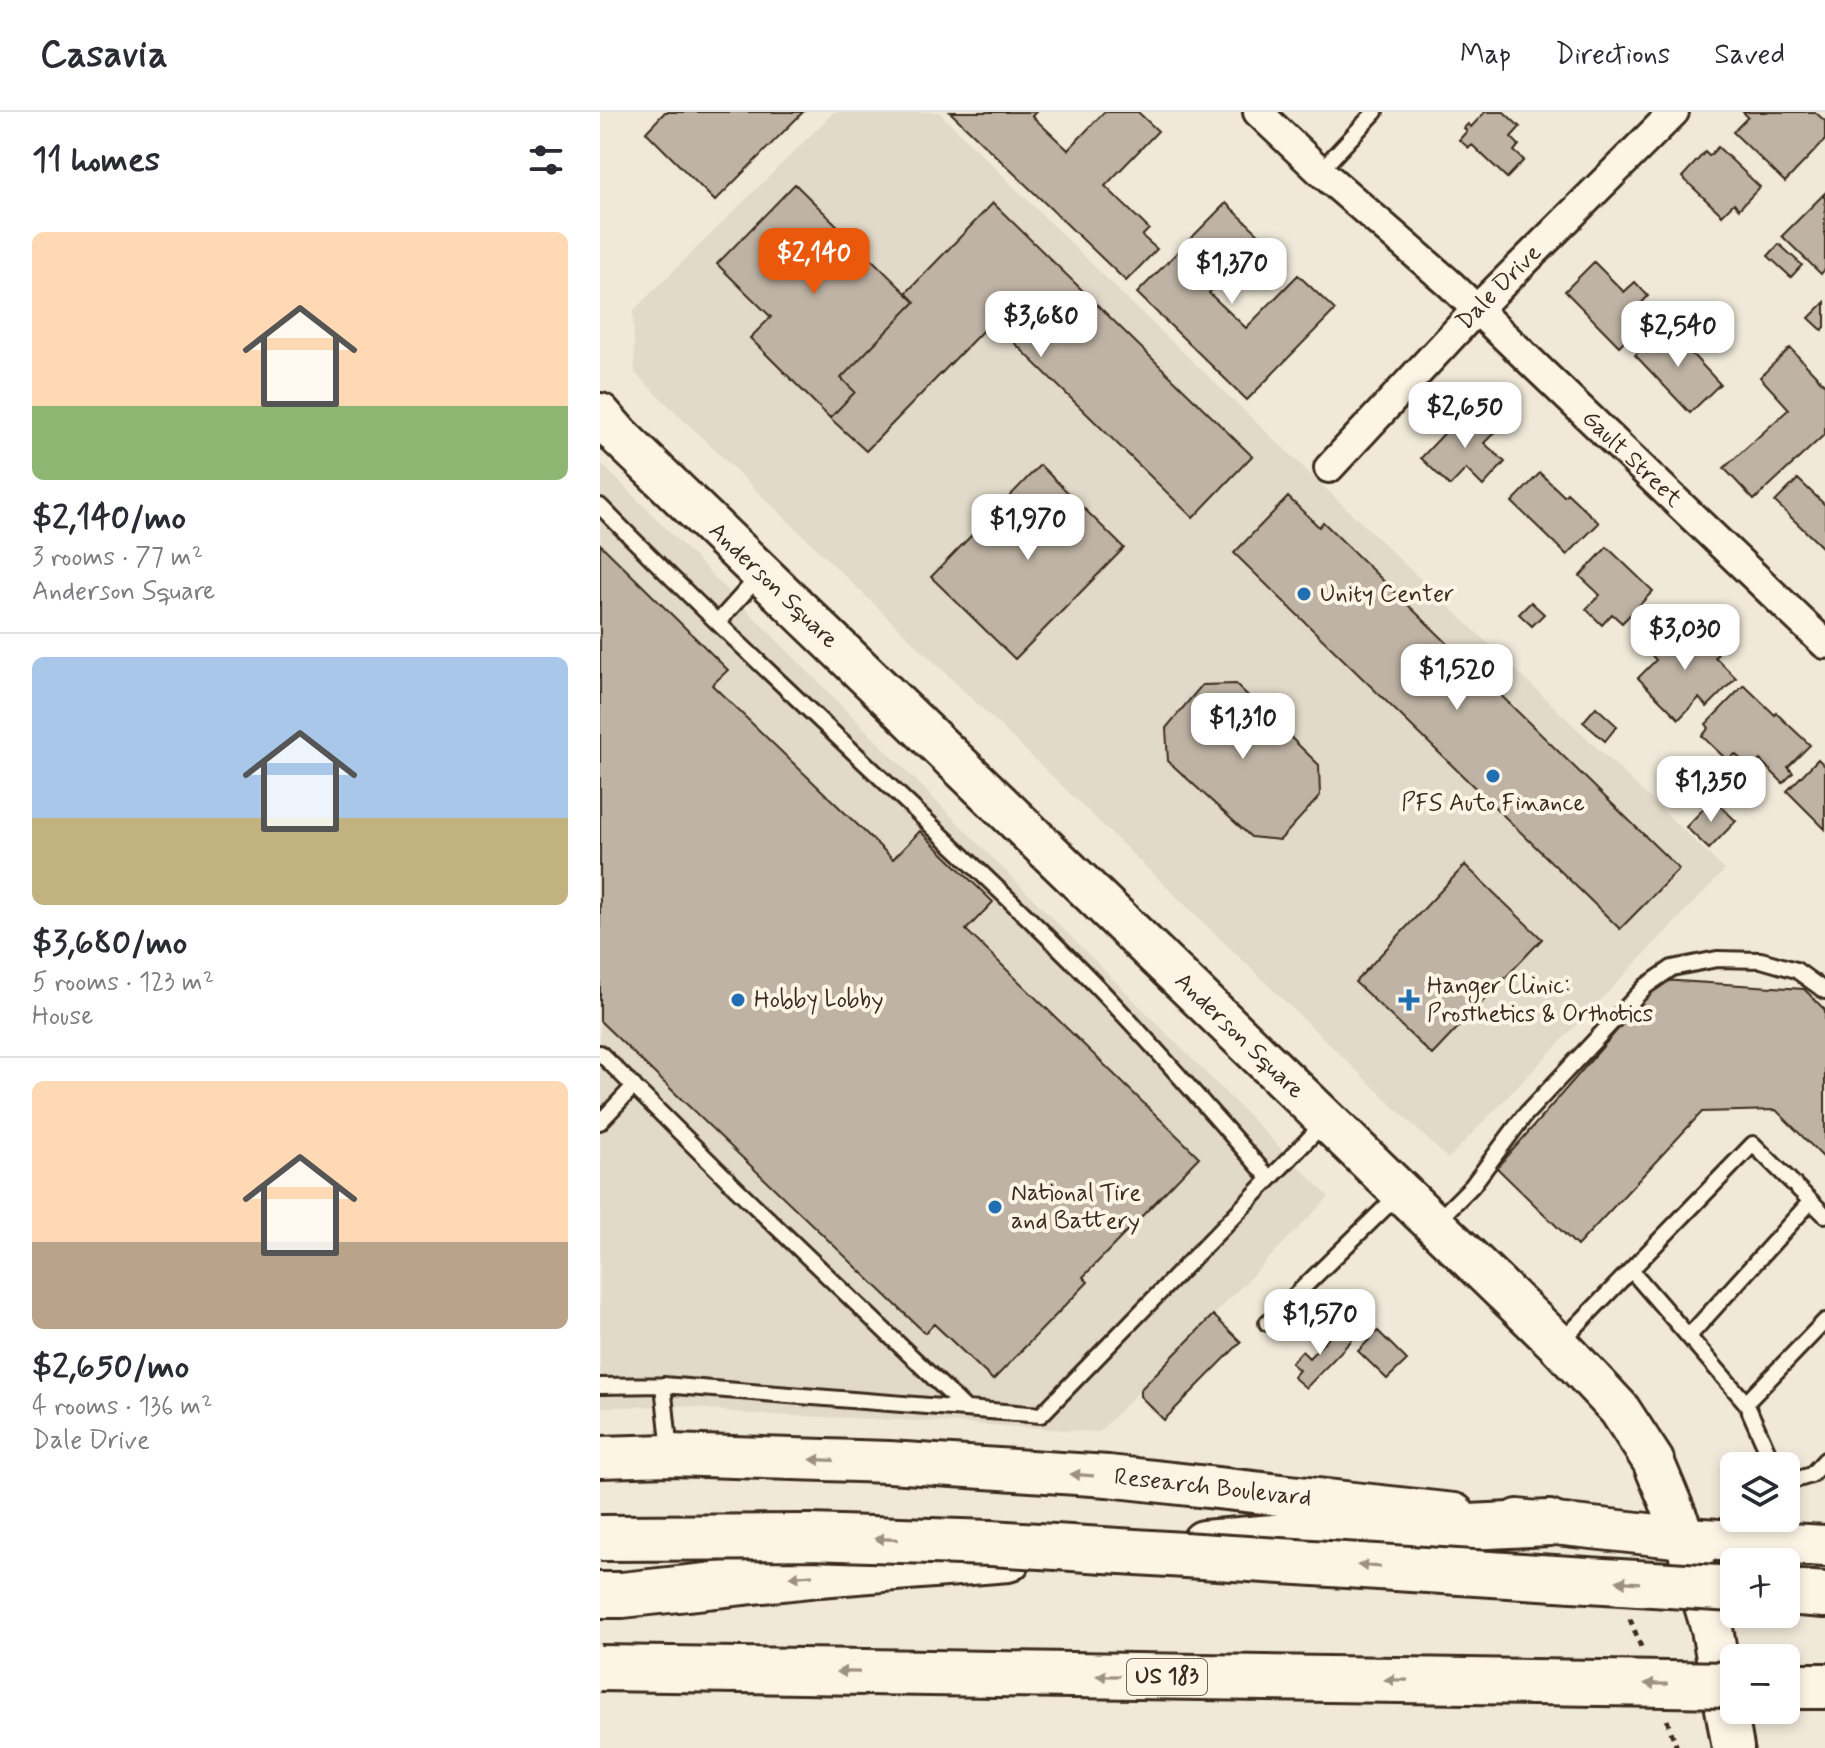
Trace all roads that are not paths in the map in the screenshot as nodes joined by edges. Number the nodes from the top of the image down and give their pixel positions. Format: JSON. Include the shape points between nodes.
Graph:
{"nodes":[{"id":1,"x":1258,"y":112,"type":"edge"},
{"id":2,"x":1375,"y":112,"type":"edge"},
{"id":3,"x":1674,"y":112,"type":"edge"},
{"id":4,"x":1320,"y":171,"type":"junction"},
{"id":5,"x":1476,"y":310,"type":"junction"},
{"id":6,"x":600,"y":414,"type":"edge"},
{"id":7,"x":1329,"y":468,"type":"dead end"},
{"id":8,"x":600,"y":506,"type":"edge"},
{"id":9,"x":761,"y":574,"type":"junction"},
{"id":10,"x":718,"y":622,"type":"junction"},
{"id":11,"x":1825,"y":644,"type":"edge"},
{"id":12,"x":1825,"y":991,"type":"edge"},
{"id":13,"x":600,"y":1053,"type":"edge"},
{"id":14,"x":634,"y":1086,"type":"junction"},
{"id":15,"x":1327,"y":1120,"type":"junction"},
{"id":16,"x":600,"y":1122,"type":"edge"},
{"id":17,"x":1270,"y":1179,"type":"junction"},
{"id":18,"x":1401,"y":1192,"type":"junction"},
{"id":19,"x":1811,"y":1201,"type":"junction"},
{"id":20,"x":1825,"y":1215,"type":"edge"},
{"id":21,"x":1434,"y":1224,"type":"junction"},
{"id":22,"x":1631,"y":1270,"type":"junction"},
{"id":23,"x":1825,"y":1321,"type":"edge"},
{"id":24,"x":1267,"y":1323,"type":"dead end"},
{"id":25,"x":1689,"y":1336,"type":"junction"},
{"id":26,"x":1558,"y":1344,"type":"junction"},
{"id":27,"x":663,"y":1385,"type":"junction"},
{"id":28,"x":600,"y":1386,"type":"edge"},
{"id":29,"x":1746,"y":1403,"type":"junction"},
{"id":30,"x":965,"y":1408,"type":"junction"},
{"id":31,"x":1768,"y":1452,"type":"edge"},
{"id":32,"x":670,"y":1455,"type":"junction"},
{"id":33,"x":600,"y":1457,"type":"edge"},
{"id":34,"x":1825,"y":1460,"type":"edge"},
{"id":35,"x":1800,"y":1479,"type":"edge"},
{"id":36,"x":1549,"y":1523,"type":"junction"},
{"id":37,"x":600,"y":1538,"type":"edge"},
{"id":38,"x":1685,"y":1538,"type":"junction"},
{"id":39,"x":1825,"y":1546,"type":"edge"},
{"id":40,"x":1720,"y":1588,"type":"edge"},
{"id":41,"x":1800,"y":1593,"type":"edge"},
{"id":42,"x":600,"y":1595,"type":"edge"},
{"id":43,"x":1825,"y":1595,"type":"edge"},
{"id":44,"x":600,"y":1668,"type":"edge"},
{"id":45,"x":1720,"y":1685,"type":"edge"},
{"id":46,"x":1800,"y":1686,"type":"edge"},
{"id":47,"x":1825,"y":1686,"type":"edge"},
{"id":48,"x":1733,"y":1748,"type":"edge"}],
"edges":[{"from":1,"to":4,"type":"street","name":"Gault Street"},
{"from":2,"to":4,"type":"lane"},
{"from":3,"to":5,"type":"street","name":"Dale Drive"},
{"from":4,"to":5,"type":"street","name":"Gault Street"},
{"from":5,"to":7,"type":"street","name":"Dale Drive"},
{"from":5,"to":11,"type":"street","name":"Gault Street"},
{"from":6,"to":9,"type":"main road","name":"Anderson Square"},
{"from":8,"to":10,"type":"lane"},
{"from":9,"to":10,"type":"lane"},
{"from":9,"to":15,"type":"main road","name":"Anderson Square"},
{"from":10,"to":17,"type":"lane","via":[[1053,942]]},
{"from":12,"to":21,"type":"lane","via":[[1796,970],[1761,960],[1717,959],[1672,968],[1646,986],[1534,1105],[1472,1186]]},
{"from":13,"to":14,"type":"lane"},
{"from":14,"to":16,"type":"lane"},
{"from":14,"to":30,"type":"lane"},
{"from":15,"to":17,"type":"lane"},
{"from":15,"to":18,"type":"main road","name":"Anderson Square"},
{"from":17,"to":30,"type":"lane","via":[[1041,1415]]},
{"from":18,"to":21,"type":"main road","name":"Anderson Square"},
{"from":18,"to":24,"type":"lane"},
{"from":19,"to":20,"type":"lane"},
{"from":19,"to":22,"type":"lane","via":[[1753,1144]]},
{"from":19,"to":25,"type":"lane"},
{"from":21,"to":26,"type":"main road","name":"Anderson Square"},
{"from":22,"to":25,"type":"lane"},
{"from":22,"to":26,"type":"lane"},
{"from":23,"to":29,"type":"lane"},
{"from":25,"to":29,"type":"lane"},
{"from":26,"to":38,"type":"main road","name":"Anderson Square","via":[[1619,1409],[1653,1461]]},
{"from":27,"to":28,"type":"lane"},
{"from":27,"to":30,"type":"lane"},
{"from":27,"to":32,"type":"lane"},
{"from":29,"to":31,"type":"lane"},
{"from":32,"to":33,"type":"main road","name":"Research Boulevard"},
{"from":36,"to":32,"type":"main road","name":"Research Boulevard","one_way":true,"via":[[1108,1476]]},
{"from":34,"to":35,"type":"lane"},
{"from":36,"to":38,"type":"main road","name":"Research Boulevard"},
{"from":36,"to":42,"type":"highway","one_way":true,"via":[[1285,1536]]},
{"from":40,"to":37,"type":"highway","one_way":true,"bridge":true,"via":[[991,1543]]},
{"from":38,"to":39,"type":"main road","name":"Research Boulevard"},
{"from":38,"to":48,"type":"main road","name":"Anderson Square","via":[[1712,1629]]},
{"from":41,"to":43,"type":"highway"},
{"from":45,"to":44,"type":"highway","number":"US 183","one_way":true,"bridge":true},
{"from":46,"to":47,"type":"highway"}]}
